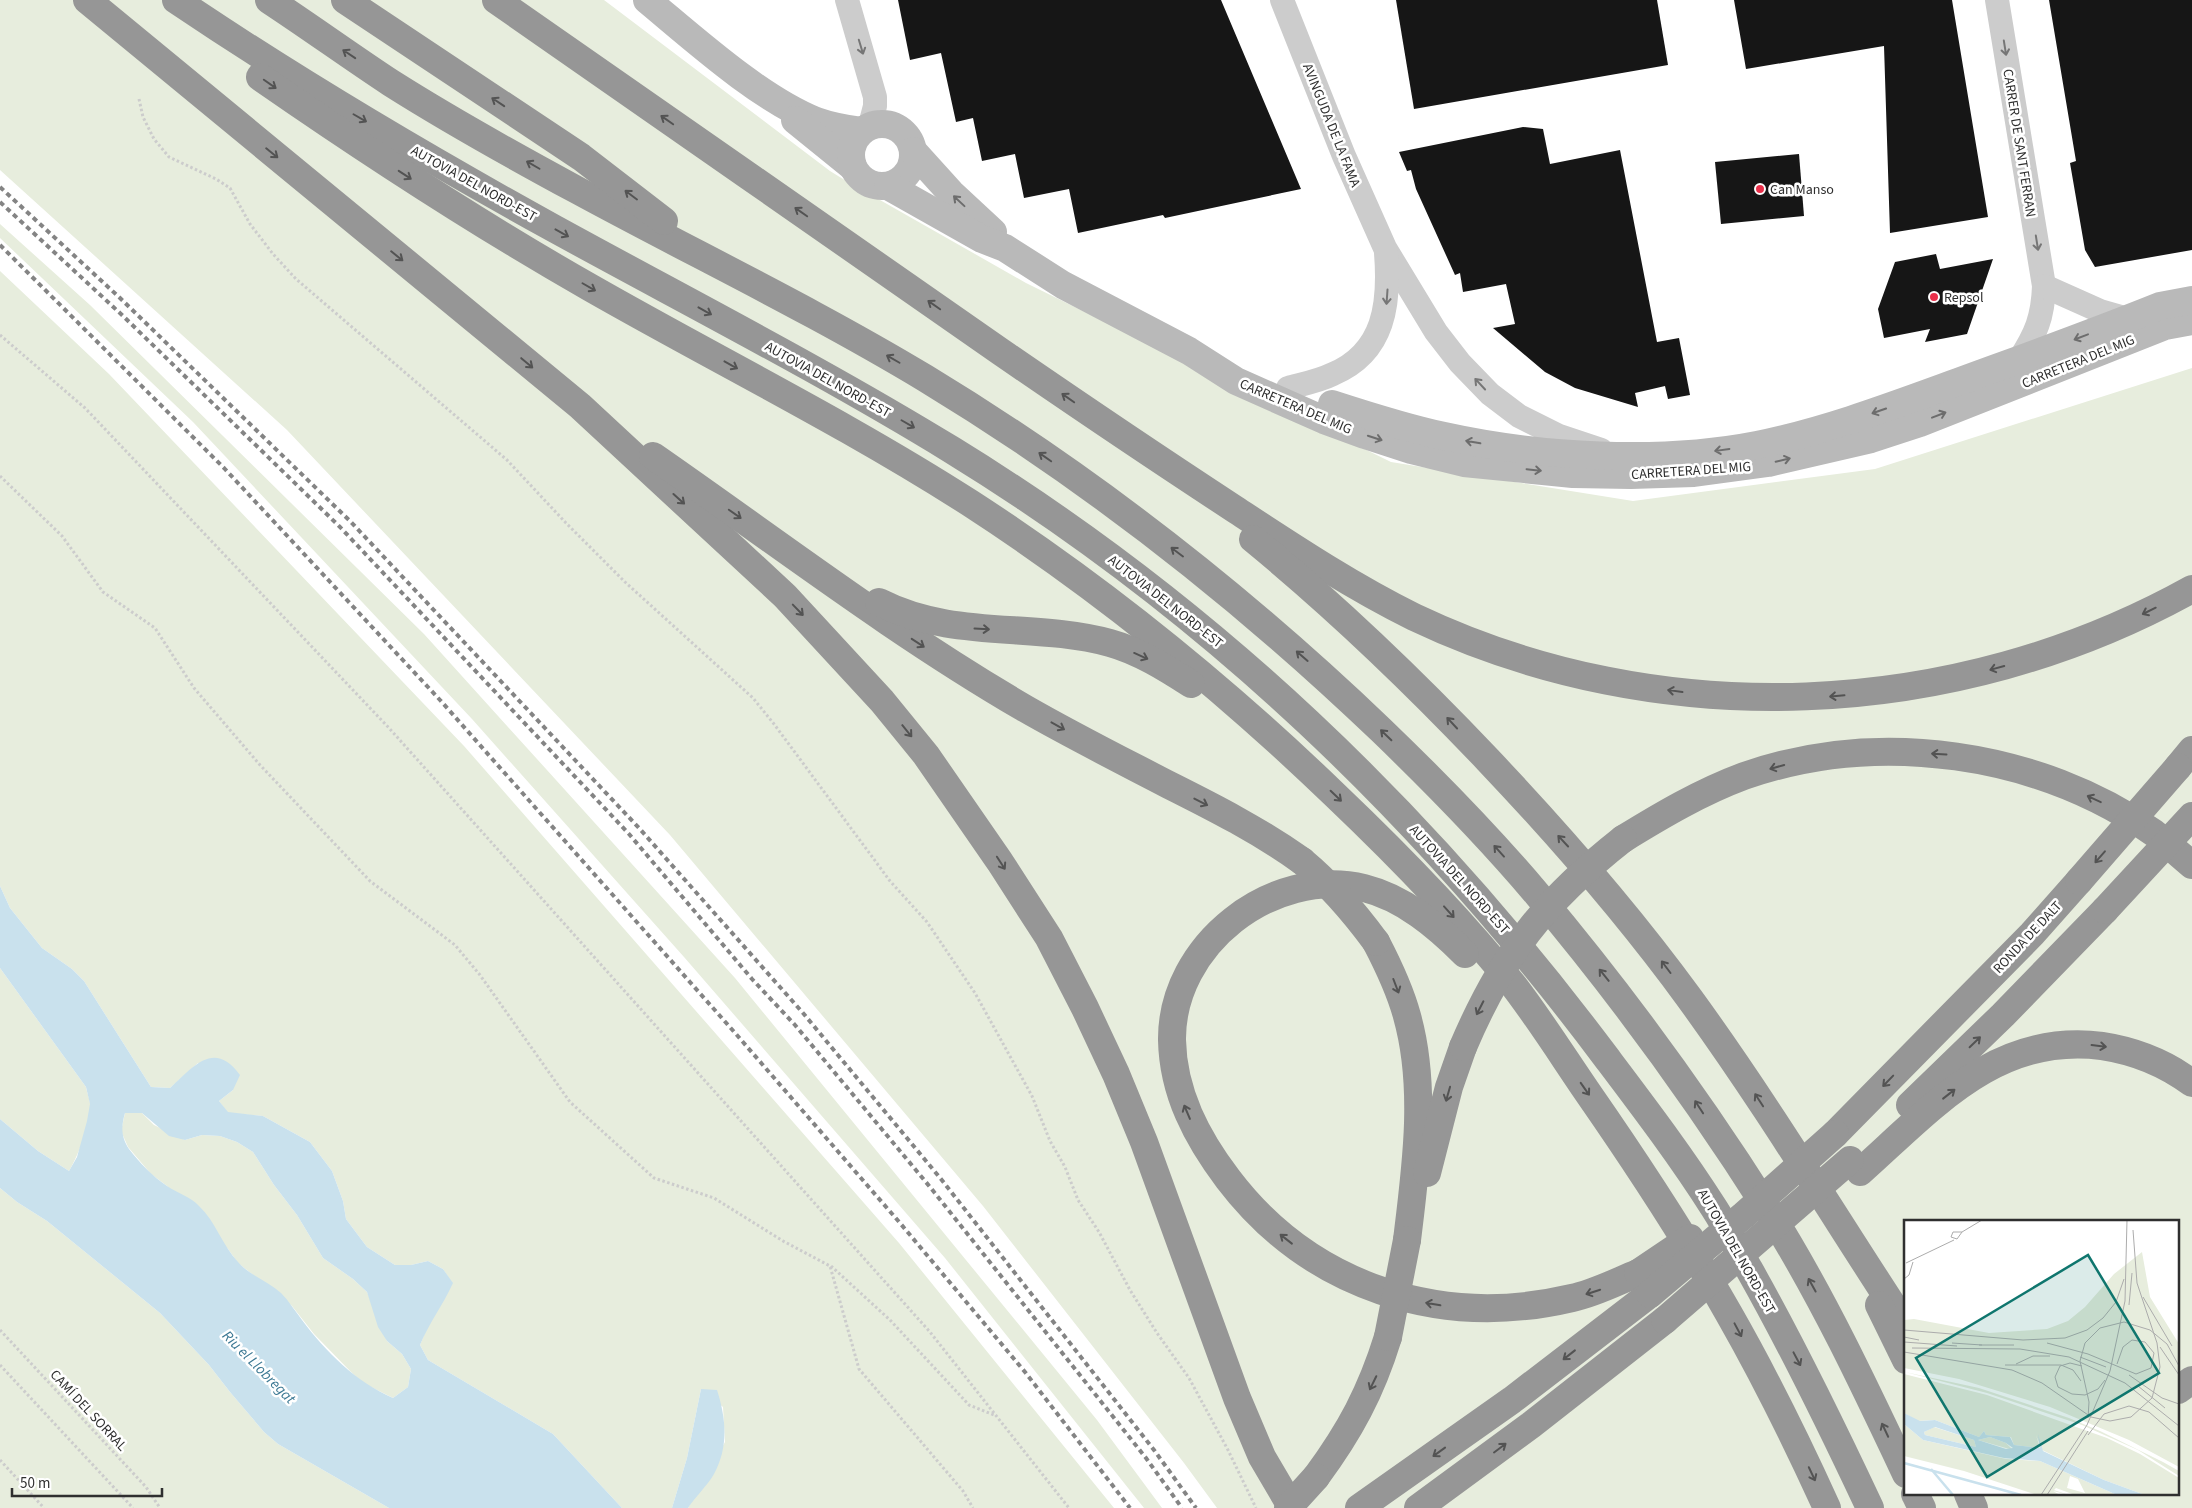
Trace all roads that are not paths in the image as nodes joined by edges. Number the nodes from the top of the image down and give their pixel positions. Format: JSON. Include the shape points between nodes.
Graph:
{"nodes":[{"id":1,"x":68,"y":0,"type":"edge"},
{"id":2,"x":87,"y":0,"type":"edge"},
{"id":3,"x":163,"y":0,"type":"edge"},
{"id":4,"x":176,"y":0,"type":"edge"},
{"id":5,"x":270,"y":0,"type":"edge"},
{"id":6,"x":345,"y":0,"type":"edge"},
{"id":7,"x":496,"y":0,"type":"edge"},
{"id":8,"x":647,"y":0,"type":"edge"},
{"id":9,"x":847,"y":0,"type":"edge"},
{"id":10,"x":1282,"y":0,"type":"edge"},
{"id":11,"x":1997,"y":0,"type":"edge"},
{"id":12,"x":764,"y":92,"type":"junction"},
{"id":13,"x":234,"y":122,"type":"junction"},
{"id":14,"x":866,"y":128,"type":"junction"},
{"id":15,"x":913,"y":151,"type":"junction"},
{"id":16,"x":853,"y":167,"type":"junction"},
{"id":17,"x":888,"y":186,"type":"junction"},
{"id":18,"x":1005,"y":248,"type":"junction"},
{"id":19,"x":1385,"y":248,"type":"junction"},
{"id":20,"x":725,"y":267,"type":"junction"},
{"id":21,"x":2044,"y":286,"type":"junction"},
{"id":22,"x":2192,"y":300,"type":"edge"},
{"id":23,"x":2127,"y":319,"type":"junction"},
{"id":24,"x":2192,"y":321,"type":"edge"},
{"id":25,"x":2166,"y":326,"type":"junction"},
{"id":26,"x":1190,"y":351,"type":"junction"},
{"id":27,"x":2019,"y":360,"type":"junction"},
{"id":28,"x":1288,"y":388,"type":"junction"},
{"id":29,"x":580,"y":406,"type":"junction"},
{"id":30,"x":1108,"y":426,"type":"junction"},
{"id":31,"x":1615,"y":455,"type":"junction"},
{"id":32,"x":778,"y":544,"type":"junction"},
{"id":33,"x":2192,"y":589,"type":"edge"},
{"id":34,"x":2185,"y":759,"type":"edge"},
{"id":35,"x":1301,"y":762,"type":"junction"},
{"id":36,"x":2192,"y":816,"type":"edge"},
{"id":37,"x":2192,"y":865,"type":"edge"},
{"id":38,"x":1558,"y":1049,"type":"junction"},
{"id":39,"x":2192,"y":1083,"type":"edge"},
{"id":40,"x":1786,"y":1141,"type":"junction"},
{"id":41,"x":1855,"y":1166,"type":"junction"},
{"id":42,"x":1411,"y":1241,"type":"junction"},
{"id":43,"x":1644,"y":1283,"type":"junction"},
{"id":44,"x":1904,"y":1320,"type":"edge"},
{"id":45,"x":1904,"y":1356,"type":"edge"},
{"id":46,"x":2192,"y":1380,"type":"edge"},
{"id":47,"x":2180,"y":1389,"type":"edge"},
{"id":48,"x":1904,"y":1470,"type":"edge"},
{"id":49,"x":1917,"y":1496,"type":"edge"},
{"id":50,"x":1969,"y":1496,"type":"edge"},
{"id":51,"x":1290,"y":1508,"type":"edge"},
{"id":52,"x":1359,"y":1508,"type":"edge"},
{"id":53,"x":1418,"y":1508,"type":"edge"},
{"id":54,"x":1827,"y":1508,"type":"edge"},
{"id":55,"x":1870,"y":1508,"type":"edge"},
{"id":56,"x":1922,"y":1508,"type":"edge"},
{"id":57,"x":1974,"y":1508,"type":"edge"}],
"edges":[{"from":1,"to":13,"type":"highway"},
{"from":2,"to":13,"type":"highway"},
{"from":3,"to":35,"type":"highway","one_way":true,"via":[[249,69],[470,217],[830,420],[971,504],[1046,554],[1111,602],[1239,706]]},
{"from":4,"to":55,"type":"highway","name":"AUTOVIA DEL NORD-EST","one_way":true,"via":[[318,93],[445,168],[830,378],[952,450],[1060,521],[1169,601],[1238,658],[1374,785],[1438,853],[1500,922],[1636,1097],[1715,1209],[1822,1406]]},
{"from":20,"to":5,"type":"highway","one_way":true,"via":[[576,190],[394,85]]},
{"from":20,"to":6,"type":"highway","one_way":true,"via":[[581,157]]},
{"from":30,"to":7,"type":"highway","one_way":true},
{"from":8,"to":12,"type":"street"},
{"from":9,"to":14,"type":"street","one_way":true,"via":[[875,97],[875,106]]},
{"from":10,"to":19,"type":"street","name":"AVINGUDA DE LA FAMA","via":[[1344,156]]},
{"from":11,"to":21,"type":"street","name":"CARRER DE SANT FERRAN","one_way":true},
{"from":12,"to":14,"type":"street","via":[[818,121]]},
{"from":12,"to":16,"type":"street"},
{"from":13,"to":29,"type":"highway","one_way":true},
{"from":14,"to":15,"type":"street","via":[[880,123],[898,128],[906,134]]},
{"from":14,"to":16,"type":"street","via":[[853,144]]},
{"from":15,"to":17,"type":"street","via":[[908,173]]},
{"from":18,"to":15,"type":"street","name":"CARRETERA DEL MIG","one_way":true},
{"from":16,"to":17,"type":"street","via":[[867,182]]},
{"from":17,"to":18,"type":"street","name":"CARRETERA DEL MIG"},
{"from":18,"to":26,"type":"street","name":"CARRETERA DEL MIG","via":[[1063,285]]},
{"from":19,"to":28,"type":"street","one_way":true,"via":[[1386,308],[1378,332],[1365,352],[1332,375]]},
{"from":31,"to":19,"type":"street","one_way":true,"via":[[1559,436],[1519,416],[1490,394],[1436,332]]},
{"from":48,"to":20,"type":"highway","one_way":true,"via":[[1812,1284],[1770,1212],[1670,1062],[1534,890],[1446,795],[1322,674],[1260,619],[1120,509],[925,378]]},
{"from":21,"to":23,"type":"street","via":[[2100,312]]},
{"from":21,"to":27,"type":"street","name":"CARRER DE SANT FERRAN","via":[[2037,330]]},
{"from":22,"to":23,"type":"street","name":"CARRETERA DEL MIG","via":[[2160,306]]},
{"from":23,"to":25,"type":"street"},
{"from":23,"to":27,"type":"street","name":"CARRETERA DEL MIG","one_way":true},
{"from":24,"to":25,"type":"street","name":"CARRETERA DEL MIG"},
{"from":26,"to":25,"type":"street","name":"CARRETERA DEL MIG","one_way":true,"via":[[1236,381],[1306,412],[1411,450],[1464,463],[1573,474],[1630,475],[1694,473],[1768,464],[1871,439],[2014,387]]},
{"from":26,"to":28,"type":"street","name":"CARRETERA DEL MIG","via":[[1232,364]]},
{"from":27,"to":31,"type":"street","name":"CARRETERA DEL MIG","one_way":true,"via":[[1841,424],[1756,445],[1704,452]]},
{"from":31,"to":28,"type":"street","name":"CARRETERA DEL MIG","one_way":true,"via":[[1564,453],[1466,440],[1372,416]]},
{"from":29,"to":32,"type":"highway","one_way":true},
{"from":29,"to":51,"type":"highway","one_way":true,"via":[[784,596],[839,653],[926,755],[1000,862],[1048,938],[1116,1074],[1171,1214],[1237,1398],[1262,1457]]},
{"from":33,"to":30,"type":"highway","one_way":true,"via":[[2119,625],[2048,653],[1938,682],[1863,693],[1794,698],[1660,689],[1549,667],[1480,644],[1415,617],[1322,565]]},
{"from":40,"to":30,"type":"highway","one_way":true,"via":[[1727,1052],[1633,924],[1575,854],[1496,768],[1436,705],[1302,579]]},
{"from":32,"to":35,"type":"highway","one_way":true,"via":[[890,608],[913,616],[968,628],[1075,636],[1110,643],[1142,656],[1210,696]]},
{"from":32,"to":42,"type":"highway","one_way":true,"bridge":true,"via":[[948,662],[1104,752],[1243,823],[1276,842],[1325,879],[1376,942],[1407,1016],[1418,1103]]},
{"from":34,"to":43,"type":"highway","name":"RONDA DE DALT","one_way":true,"bridge":true,"via":[[2032,934],[1834,1128],[1744,1214]]},
{"from":35,"to":38,"type":"highway","one_way":true,"via":[[1418,877],[1515,988]]},
{"from":41,"to":36,"type":"highway","one_way":true,"bridge":true,"via":[[2105,910]]},
{"from":37,"to":42,"type":"highway","one_way":true,"bridge":true,"via":[[2154,833],[2054,780],[1949,755],[1893,752],[1835,755],[1788,764],[1744,776],[1668,811],[1624,839],[1568,885],[1518,943],[1479,1010],[1463,1047],[1435,1138]]},
{"from":43,"to":38,"type":"highway","one_way":true,"via":[[1603,1288],[1574,1298],[1530,1306],[1493,1309],[1457,1308],[1413,1300],[1346,1277],[1283,1237],[1258,1215],[1214,1161],[1197,1134],[1183,1101],[1174,1069],[1172,1038],[1176,1010],[1197,959],[1231,921],[1252,906],[1278,894],[1306,885],[1335,883],[1366,889],[1394,900],[1424,918],[1463,952]]},
{"from":38,"to":54,"type":"highway","one_way":true,"via":[[1662,1202],[1731,1316],[1788,1424]]},
{"from":41,"to":39,"type":"highway","one_way":true,"via":[[1972,1076],[2002,1059],[2031,1050],[2057,1044],[2126,1050],[2157,1061]]},
{"from":40,"to":44,"type":"highway"},
{"from":40,"to":45,"type":"highway","via":[[1838,1229]]},
{"from":53,"to":41,"type":"highway","one_way":true,"bridge":true,"via":[[1644,1336],[1671,1324]]},
{"from":42,"to":51,"type":"highway","one_way":true,"bridge":true,"via":[[1376,1376],[1340,1445]]},
{"from":43,"to":52,"type":"highway","one_way":true,"via":[[1512,1400]]},
{"from":46,"to":47,"type":"highway"},
{"from":49,"to":56,"type":"highway"},
{"from":50,"to":57,"type":"highway"}]}
